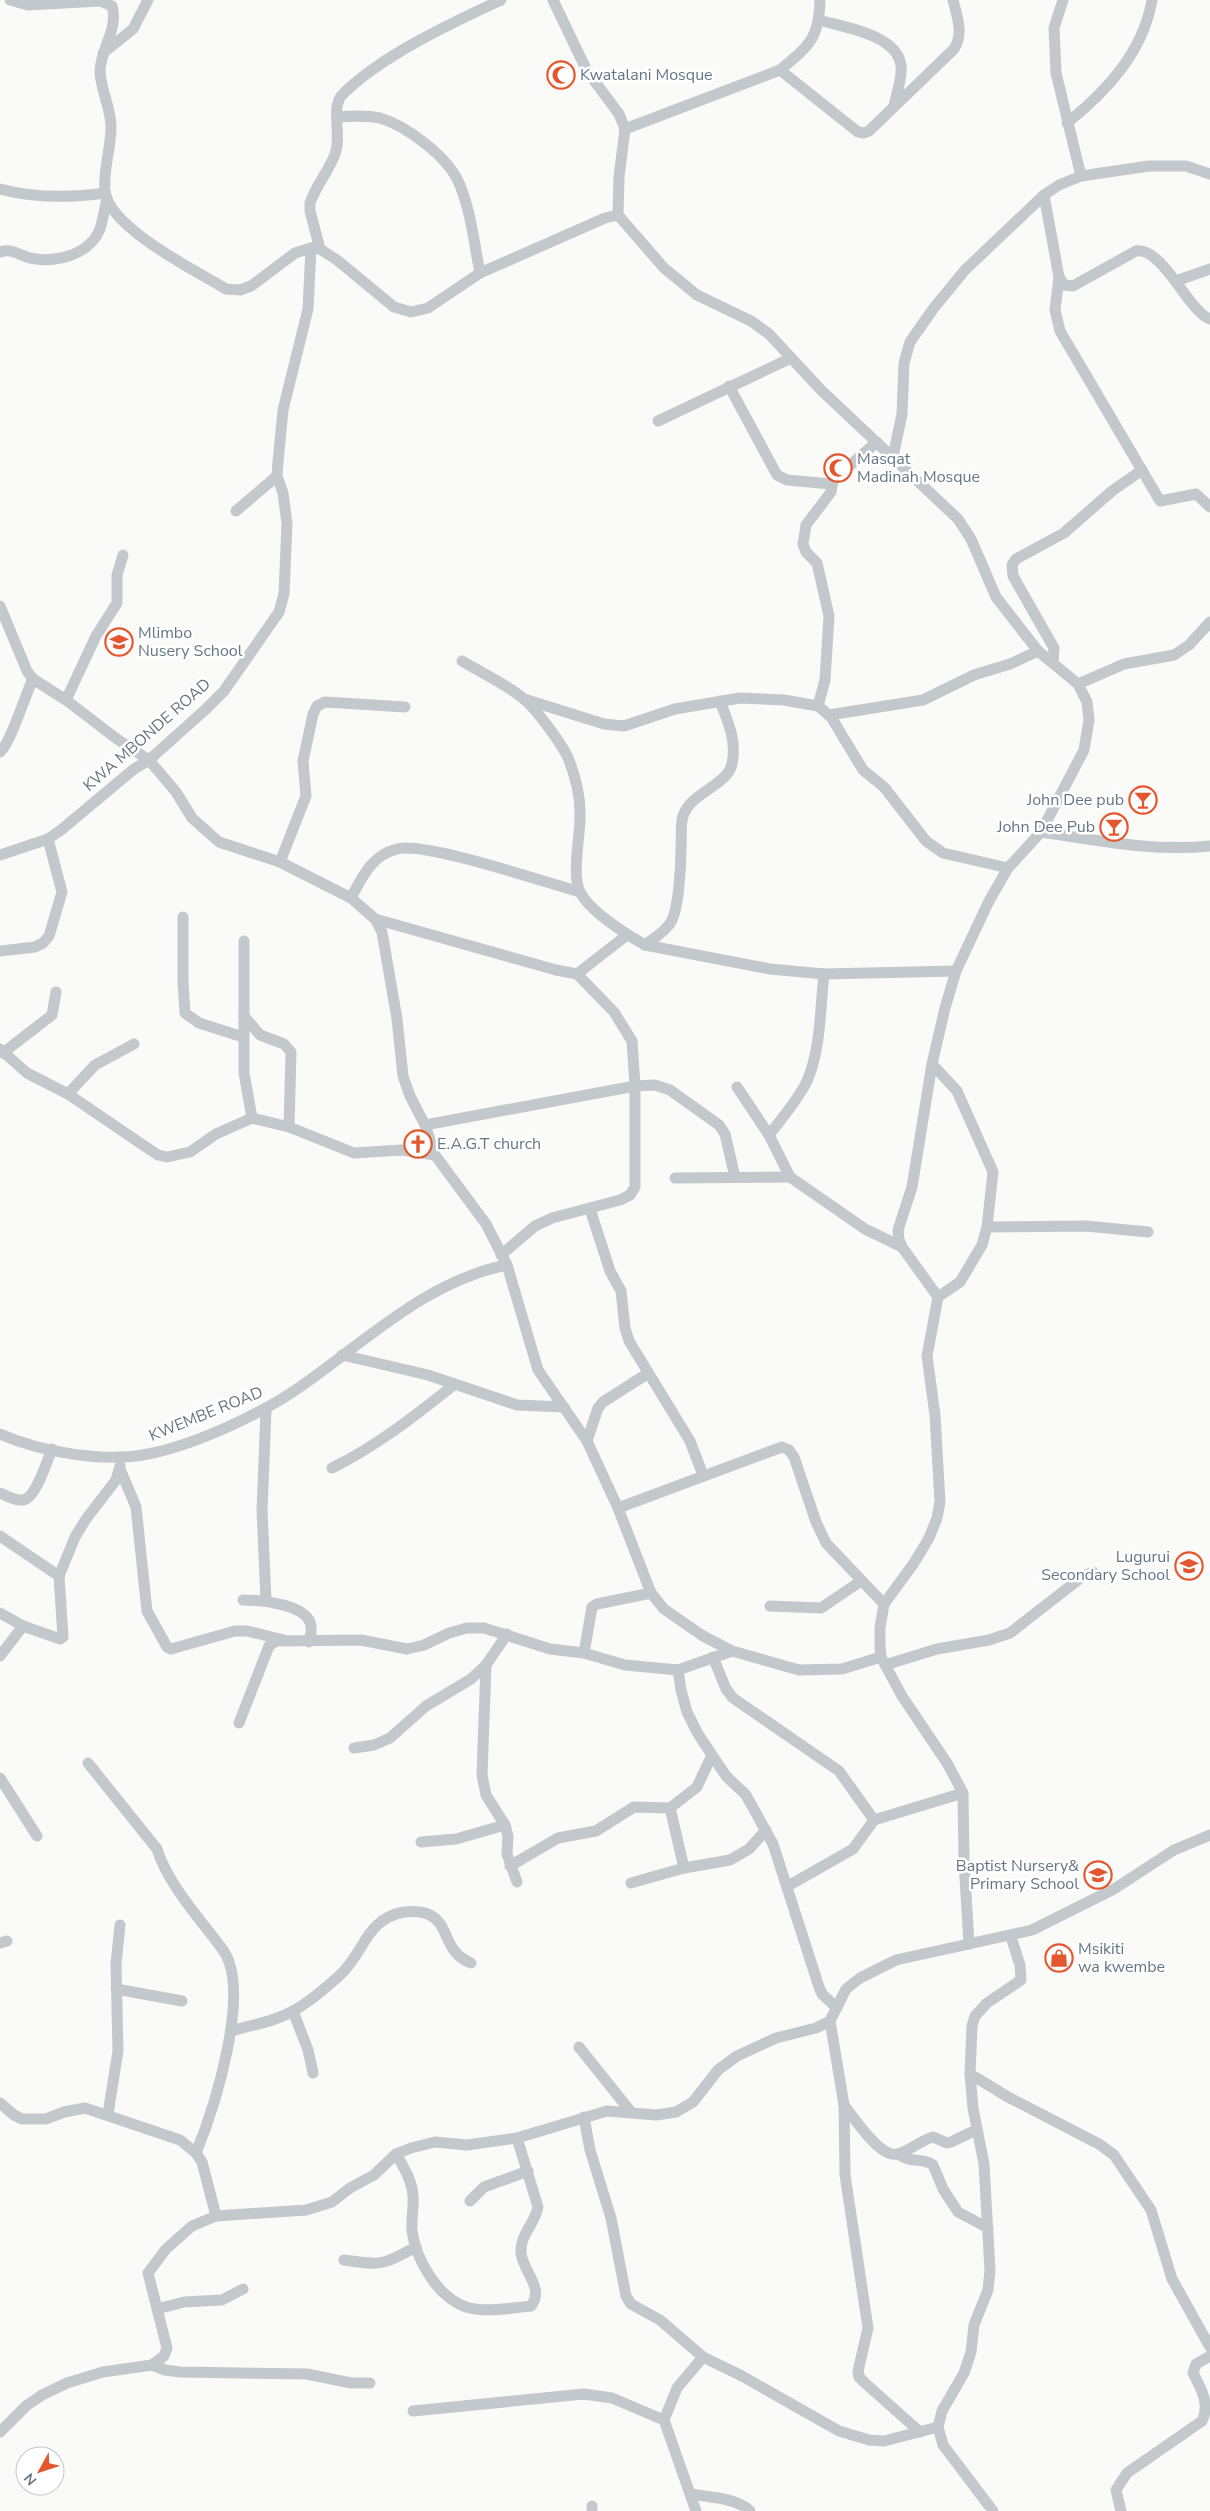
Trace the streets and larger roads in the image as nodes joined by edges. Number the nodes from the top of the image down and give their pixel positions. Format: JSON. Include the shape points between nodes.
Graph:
{"nodes":[{"id":1,"x":10,"y":0,"type":"edge"},
{"id":2,"x":148,"y":0,"type":"edge"},
{"id":3,"x":500,"y":0,"type":"edge"},
{"id":4,"x":553,"y":0,"type":"edge"},
{"id":5,"x":820,"y":0,"type":"edge"},
{"id":6,"x":953,"y":0,"type":"edge"},
{"id":7,"x":1063,"y":0,"type":"edge"},
{"id":8,"x":1152,"y":0,"type":"edge"},
{"id":9,"x":69,"y":2,"type":"edge"},
{"id":10,"x":112,"y":3,"type":"edge"},
{"id":11,"x":819,"y":20,"type":"junction"},
{"id":12,"x":103,"y":53,"type":"junction"},
{"id":13,"x":780,"y":70,"type":"junction"},
{"id":14,"x":894,"y":107,"type":"junction"},
{"id":15,"x":338,"y":117,"type":"junction"},
{"id":16,"x":1067,"y":123,"type":"junction"},
{"id":17,"x":625,"y":129,"type":"junction"},
{"id":18,"x":1210,"y":174,"type":"edge"},
{"id":19,"x":1081,"y":176,"type":"junction"},
{"id":20,"x":0,"y":189,"type":"edge"},
{"id":21,"x":1044,"y":195,"type":"junction"},
{"id":22,"x":106,"y":196,"type":"junction"},
{"id":23,"x":618,"y":215,"type":"junction"},
{"id":24,"x":315,"y":249,"type":"junction"},
{"id":25,"x":0,"y":252,"type":"edge"},
{"id":26,"x":1210,"y":269,"type":"edge"},
{"id":27,"x":480,"y":273,"type":"junction"},
{"id":28,"x":1059,"y":277,"type":"junction"},
{"id":29,"x":1176,"y":281,"type":"junction"},
{"id":30,"x":1210,"y":318,"type":"edge"},
{"id":31,"x":791,"y":358,"type":"junction"},
{"id":32,"x":729,"y":386,"type":"junction"},
{"id":33,"x":658,"y":421,"type":"dead end"},
{"id":34,"x":877,"y":442,"type":"junction"},
{"id":35,"x":893,"y":457,"type":"junction"},
{"id":36,"x":1142,"y":470,"type":"junction"},
{"id":37,"x":277,"y":476,"type":"junction"},
{"id":38,"x":830,"y":484,"type":"junction"},
{"id":39,"x":1210,"y":507,"type":"edge"},
{"id":40,"x":236,"y":512,"type":"dead end"},
{"id":41,"x":123,"y":555,"type":"dead end"},
{"id":42,"x":0,"y":606,"type":"edge"},
{"id":43,"x":1210,"y":622,"type":"edge"},
{"id":44,"x":1038,"y":651,"type":"junction"},
{"id":45,"x":462,"y":661,"type":"dead end"},
{"id":46,"x":1053,"y":663,"type":"junction"},
{"id":47,"x":33,"y":679,"type":"junction"},
{"id":48,"x":1078,"y":684,"type":"junction"},
{"id":49,"x":524,"y":699,"type":"junction"},
{"id":50,"x":66,"y":700,"type":"junction"},
{"id":51,"x":720,"y":701,"type":"junction"},
{"id":52,"x":818,"y":706,"type":"junction"},
{"id":53,"x":405,"y":707,"type":"dead end"},
{"id":54,"x":829,"y":715,"type":"junction"},
{"id":55,"x":0,"y":752,"type":"edge"},
{"id":56,"x":149,"y":760,"type":"junction"},
{"id":57,"x":1041,"y":832,"type":"junction"},
{"id":58,"x":48,"y":839,"type":"junction"},
{"id":59,"x":1210,"y":846,"type":"edge"},
{"id":60,"x":0,"y":855,"type":"edge"},
{"id":61,"x":280,"y":862,"type":"junction"},
{"id":62,"x":1008,"y":868,"type":"junction"},
{"id":63,"x":580,"y":892,"type":"junction"},
{"id":64,"x":351,"y":898,"type":"junction"},
{"id":65,"x":183,"y":917,"type":"dead end"},
{"id":66,"x":374,"y":919,"type":"junction"},
{"id":67,"x":627,"y":935,"type":"junction"},
{"id":68,"x":244,"y":941,"type":"dead end"},
{"id":69,"x":645,"y":945,"type":"junction"},
{"id":70,"x":0,"y":952,"type":"edge"},
{"id":71,"x":956,"y":971,"type":"junction"},
{"id":72,"x":577,"y":974,"type":"junction"},
{"id":73,"x":824,"y":974,"type":"junction"},
{"id":74,"x":56,"y":992,"type":"dead end"},
{"id":75,"x":244,"y":1016,"type":"junction"},
{"id":76,"x":243,"y":1037,"type":"junction"},
{"id":77,"x":134,"y":1044,"type":"dead end"},
{"id":78,"x":2,"y":1051,"type":"edge"},
{"id":79,"x":932,"y":1064,"type":"junction"},
{"id":80,"x":635,"y":1086,"type":"junction"},
{"id":81,"x":737,"y":1088,"type":"dead end"},
{"id":82,"x":68,"y":1094,"type":"junction"},
{"id":83,"x":252,"y":1118,"type":"junction"},
{"id":84,"x":425,"y":1125,"type":"junction"},
{"id":85,"x":289,"y":1127,"type":"junction"},
{"id":86,"x":769,"y":1135,"type":"junction"},
{"id":87,"x":435,"y":1155,"type":"junction"},
{"id":88,"x":734,"y":1177,"type":"junction"},
{"id":89,"x":790,"y":1177,"type":"junction"},
{"id":90,"x":675,"y":1178,"type":"dead end"},
{"id":91,"x":590,"y":1209,"type":"junction"},
{"id":92,"x":987,"y":1227,"type":"junction"},
{"id":93,"x":1148,"y":1232,"type":"dead end"},
{"id":94,"x":902,"y":1247,"type":"junction"},
{"id":95,"x":504,"y":1260,"type":"junction"},
{"id":96,"x":938,"y":1297,"type":"junction"},
{"id":97,"x":342,"y":1355,"type":"junction"},
{"id":98,"x":648,"y":1374,"type":"junction"},
{"id":99,"x":455,"y":1384,"type":"junction"},
{"id":100,"x":564,"y":1406,"type":"junction"},
{"id":101,"x":266,"y":1410,"type":"junction"},
{"id":102,"x":0,"y":1434,"type":"edge"},
{"id":103,"x":587,"y":1441,"type":"junction"},
{"id":104,"x":52,"y":1449,"type":"junction"},
{"id":105,"x":120,"y":1463,"type":"junction"},
{"id":106,"x":332,"y":1468,"type":"dead end"},
{"id":107,"x":703,"y":1475,"type":"junction"},
{"id":108,"x":0,"y":1493,"type":"edge"},
{"id":109,"x":618,"y":1508,"type":"junction"},
{"id":110,"x":0,"y":1536,"type":"edge"},
{"id":111,"x":1093,"y":1572,"type":"dead end"},
{"id":112,"x":59,"y":1576,"type":"junction"},
{"id":113,"x":861,"y":1581,"type":"junction"},
{"id":114,"x":651,"y":1593,"type":"junction"},
{"id":115,"x":243,"y":1600,"type":"dead end"},
{"id":116,"x":266,"y":1600,"type":"junction"},
{"id":117,"x":884,"y":1604,"type":"junction"},
{"id":118,"x":770,"y":1606,"type":"dead end"},
{"id":119,"x":0,"y":1613,"type":"edge"},
{"id":120,"x":23,"y":1626,"type":"junction"},
{"id":121,"x":507,"y":1634,"type":"junction"},
{"id":122,"x":286,"y":1640,"type":"junction"},
{"id":123,"x":309,"y":1642,"type":"junction"},
{"id":124,"x":732,"y":1651,"type":"junction"},
{"id":125,"x":584,"y":1653,"type":"junction"},
{"id":126,"x":0,"y":1656,"type":"edge"},
{"id":127,"x":713,"y":1657,"type":"junction"},
{"id":128,"x":883,"y":1661,"type":"junction"},
{"id":129,"x":486,"y":1664,"type":"junction"},
{"id":130,"x":678,"y":1670,"type":"junction"},
{"id":131,"x":240,"y":1723,"type":"dead end"},
{"id":132,"x":354,"y":1748,"type":"dead end"},
{"id":133,"x":711,"y":1757,"type":"junction"},
{"id":134,"x":88,"y":1763,"type":"dead end"},
{"id":135,"x":0,"y":1778,"type":"edge"},
{"id":136,"x":964,"y":1793,"type":"junction"},
{"id":137,"x":670,"y":1808,"type":"junction"},
{"id":138,"x":874,"y":1820,"type":"junction"},
{"id":139,"x":505,"y":1825,"type":"junction"},
{"id":140,"x":766,"y":1830,"type":"junction"},
{"id":141,"x":1210,"y":1835,"type":"edge"},
{"id":142,"x":37,"y":1836,"type":"dead end"},
{"id":143,"x":421,"y":1842,"type":"dead end"},
{"id":144,"x":510,"y":1866,"type":"junction"},
{"id":145,"x":684,"y":1868,"type":"junction"},
{"id":146,"x":517,"y":1882,"type":"dead end"},
{"id":147,"x":632,"y":1883,"type":"dead end"},
{"id":148,"x":788,"y":1886,"type":"junction"},
{"id":149,"x":120,"y":1925,"type":"dead end"},
{"id":150,"x":1011,"y":1937,"type":"junction"},
{"id":151,"x":969,"y":1944,"type":"junction"},
{"id":152,"x":471,"y":1962,"type":"dead end"},
{"id":153,"x":116,"y":1989,"type":"junction"},
{"id":154,"x":182,"y":2001,"type":"dead end"},
{"id":155,"x":837,"y":2008,"type":"junction"},
{"id":156,"x":293,"y":2011,"type":"junction"},
{"id":157,"x":830,"y":2021,"type":"junction"},
{"id":158,"x":231,"y":2031,"type":"junction"},
{"id":159,"x":579,"y":2046,"type":"dead end"},
{"id":160,"x":313,"y":2073,"type":"dead end"},
{"id":161,"x":970,"y":2074,"type":"junction"},
{"id":162,"x":0,"y":2103,"type":"edge"},
{"id":163,"x":844,"y":2105,"type":"junction"},
{"id":164,"x":631,"y":2112,"type":"junction"},
{"id":165,"x":108,"y":2114,"type":"junction"},
{"id":166,"x":584,"y":2117,"type":"junction"},
{"id":167,"x":976,"y":2130,"type":"junction"},
{"id":168,"x":517,"y":2138,"type":"junction"},
{"id":169,"x":196,"y":2153,"type":"junction"},
{"id":170,"x":396,"y":2154,"type":"junction"},
{"id":171,"x":898,"y":2154,"type":"junction"},
{"id":172,"x":528,"y":2171,"type":"junction"},
{"id":173,"x":470,"y":2201,"type":"dead end"},
{"id":174,"x":216,"y":2216,"type":"junction"},
{"id":175,"x":988,"y":2228,"type":"junction"},
{"id":176,"x":416,"y":2247,"type":"junction"},
{"id":177,"x":344,"y":2260,"type":"dead end"},
{"id":178,"x":243,"y":2289,"type":"dead end"},
{"id":179,"x":157,"y":2309,"type":"junction"},
{"id":180,"x":1210,"y":2346,"type":"edge"},
{"id":181,"x":1210,"y":2356,"type":"edge"},
{"id":182,"x":703,"y":2357,"type":"junction"},
{"id":183,"x":152,"y":2365,"type":"junction"},
{"id":184,"x":370,"y":2383,"type":"dead end"},
{"id":185,"x":413,"y":2411,"type":"dead end"},
{"id":186,"x":664,"y":2420,"type":"junction"},
{"id":187,"x":938,"y":2427,"type":"junction"},
{"id":188,"x":0,"y":2432,"type":"edge"},
{"id":189,"x":920,"y":2432,"type":"junction"},
{"id":190,"x":691,"y":2494,"type":"junction"},
{"id":191,"x":696,"y":2511,"type":"edge"},
{"id":192,"x":750,"y":2511,"type":"edge"},
{"id":193,"x":994,"y":2511,"type":"edge"},
{"id":194,"x":1120,"y":2511,"type":"edge"}],
"edges":[{"from":1,"to":9,"type":"street","via":[[28,5]]},
{"from":2,"to":12,"type":"street","via":[[133,29]]},
{"from":3,"to":15,"type":"street","name":"KWA MBONDE ROAD","via":[[460,17],[377,68],[341,96],[337,102]]},
{"from":4,"to":17,"type":"street","via":[[587,71],[619,114]]},
{"from":5,"to":11,"type":"street"},
{"from":6,"to":14,"type":"street","via":[[960,31],[958,42]]},
{"from":7,"to":16,"type":"street","via":[[1056,20],[1054,50]]},
{"from":8,"to":16,"type":"street","via":[[1146,22],[1126,64],[1096,98]]},
{"from":9,"to":10,"type":"street"},
{"from":10,"to":12,"type":"street","via":[[114,24]]},
{"from":11,"to":13,"type":"street","via":[[815,36]]},
{"from":11,"to":14,"type":"street","via":[[874,35],[896,55],[902,70]]},
{"from":12,"to":22,"type":"street","via":[[100,71],[111,127],[105,160]]},
{"from":13,"to":14,"type":"street","via":[[858,132],[869,131]]},
{"from":13,"to":17,"type":"street"},
{"from":15,"to":24,"type":"street","name":"KWA MBONDE ROAD","via":[[335,154],[310,203]]},
{"from":15,"to":27,"type":"street","via":[[369,116],[396,125],[438,154],[450,167],[463,194]]},
{"from":16,"to":19,"type":"street"},
{"from":17,"to":23,"type":"street","via":[[618,177]]},
{"from":18,"to":19,"type":"street","via":[[1173,165]]},
{"from":19,"to":21,"type":"street","via":[[1059,184]]},
{"from":20,"to":22,"type":"street","via":[[75,197]]},
{"from":21,"to":28,"type":"street"},
{"from":21,"to":35,"type":"street","via":[[965,270],[910,342],[904,363],[902,414]]},
{"from":22,"to":24,"type":"street","via":[[119,220],[226,289],[240,290],[251,286],[295,253]]},
{"from":22,"to":25,"type":"street","via":[[99,230],[89,243],[69,257],[48,261],[11,250]]},
{"from":23,"to":27,"type":"street"},
{"from":23,"to":31,"type":"street","via":[[670,274],[696,295],[757,325]]},
{"from":24,"to":27,"type":"street","via":[[352,271],[394,307],[411,312],[428,308]]},
{"from":24,"to":37,"type":"street","name":"KWA MBONDE ROAD","via":[[308,308],[283,410]]},
{"from":26,"to":29,"type":"street"},
{"from":28,"to":29,"type":"street","via":[[1064,285],[1073,286],[1142,250]]},
{"from":28,"to":36,"type":"street","via":[[1055,310],[1060,331]]},
{"from":29,"to":30,"type":"street","via":[[1203,315]]},
{"from":31,"to":32,"type":"street"},
{"from":31,"to":34,"type":"street"},
{"from":32,"to":33,"type":"street"},
{"from":32,"to":38,"type":"street","via":[[777,475],[788,480]]},
{"from":34,"to":35,"type":"street"},
{"from":34,"to":38,"type":"street"},
{"from":35,"to":44,"type":"street","via":[[958,519],[971,539],[996,597]]},
{"from":36,"to":39,"type":"street","via":[[1160,501],[1196,494]]},
{"from":36,"to":46,"type":"street","via":[[1112,491],[1064,533],[1012,564],[1013,576],[1054,648]]},
{"from":37,"to":40,"type":"street"},
{"from":37,"to":56,"type":"street","name":"KWA MBONDE ROAD","via":[[287,524],[284,594],[279,612],[224,691]]},
{"from":38,"to":52,"type":"street","via":[[830,492],[806,525],[804,544],[806,552],[817,563],[829,616],[825,680]]},
{"from":41,"to":50,"type":"street","via":[[117,575],[117,603],[96,636]]},
{"from":42,"to":47,"type":"street"},
{"from":43,"to":48,"type":"street","via":[[1189,645],[1174,655],[1124,664]]},
{"from":44,"to":46,"type":"street"},
{"from":44,"to":54,"type":"street","via":[[974,675],[923,700]]},
{"from":45,"to":49,"type":"street"},
{"from":46,"to":48,"type":"street"},
{"from":47,"to":50,"type":"street"},
{"from":47,"to":55,"type":"street","via":[[8,744]]},
{"from":48,"to":57,"type":"street","via":[[1087,702],[1089,720],[1084,750]]},
{"from":49,"to":51,"type":"street","via":[[604,724],[624,726],[675,709]]},
{"from":49,"to":63,"type":"street","via":[[555,736],[569,759],[576,782],[580,812],[577,877]]},
{"from":50,"to":56,"type":"street"},
{"from":51,"to":52,"type":"street","via":[[740,698],[784,700]]},
{"from":51,"to":69,"type":"street","via":[[734,741],[732,764],[725,776],[686,808],[682,819],[681,863],[674,913],[664,930]]},
{"from":52,"to":54,"type":"street"},
{"from":53,"to":61,"type":"street","via":[[325,702],[317,706],[303,761],[306,796]]},
{"from":54,"to":62,"type":"street","via":[[863,770],[884,787],[934,848]]},
{"from":56,"to":58,"type":"street","name":"KWA MBONDE ROAD"},
{"from":56,"to":61,"type":"street","via":[[203,830],[219,842]]},
{"from":57,"to":59,"type":"street","via":[[1126,844]]},
{"from":57,"to":62,"type":"street"},
{"from":58,"to":60,"type":"street","name":"KWA MBONDE ROAD"},
{"from":58,"to":70,"type":"street","via":[[62,892],[49,936],[35,947]]},
{"from":61,"to":64,"type":"street"},
{"from":62,"to":71,"type":"street"},
{"from":63,"to":64,"type":"street","via":[[452,856],[398,848],[368,867]]},
{"from":63,"to":67,"type":"street"},
{"from":64,"to":66,"type":"street"},
{"from":65,"to":76,"type":"street","via":[[186,1013],[199,1023]]},
{"from":66,"to":72,"type":"street"},
{"from":66,"to":84,"type":"street","via":[[382,932],[403,1076]]},
{"from":67,"to":69,"type":"street"},
{"from":67,"to":72,"type":"street"},
{"from":68,"to":75,"type":"street"},
{"from":69,"to":73,"type":"street","via":[[770,969]]},
{"from":71,"to":73,"type":"street"},
{"from":71,"to":79,"type":"street"},
{"from":72,"to":80,"type":"street","via":[[614,1012],[632,1041]]},
{"from":73,"to":86,"type":"street","via":[[816,1048],[810,1070],[799,1094]]},
{"from":74,"to":78,"type":"street","via":[[52,1015]]},
{"from":75,"to":76,"type":"street"},
{"from":75,"to":85,"type":"street","via":[[260,1036],[284,1044],[291,1052]]},
{"from":76,"to":83,"type":"street","via":[[244,1073]]},
{"from":77,"to":82,"type":"street","via":[[95,1064]]},
{"from":78,"to":82,"type":"street","via":[[28,1073]]},
{"from":79,"to":92,"type":"street","via":[[957,1091],[993,1172]]},
{"from":79,"to":94,"type":"street","via":[[912,1187],[898,1230]]},
{"from":80,"to":84,"type":"street"},
{"from":80,"to":88,"type":"street","via":[[670,1090],[719,1125],[725,1134]]},
{"from":80,"to":91,"type":"street","via":[[635,1187],[630,1195],[620,1200]]},
{"from":81,"to":86,"type":"street"},
{"from":82,"to":83,"type":"street","via":[[158,1155],[167,1157],[190,1152],[216,1134]]},
{"from":83,"to":85,"type":"street"},
{"from":84,"to":87,"type":"street"},
{"from":85,"to":87,"type":"street","via":[[354,1153],[401,1150]]},
{"from":86,"to":89,"type":"street"},
{"from":87,"to":95,"type":"street","via":[[486,1224]]},
{"from":88,"to":89,"type":"street"},
{"from":88,"to":90,"type":"street"},
{"from":89,"to":94,"type":"street","via":[[865,1229]]},
{"from":91,"to":95,"type":"street","via":[[552,1218],[535,1226]]},
{"from":91,"to":98,"type":"street","via":[[610,1271],[621,1291],[629,1340]]},
{"from":92,"to":93,"type":"street","via":[[1086,1226]]},
{"from":92,"to":96,"type":"street","via":[[970,1270],[960,1282]]},
{"from":94,"to":96,"type":"street"},
{"from":95,"to":97,"type":"street","name":"KWEMBE ROAD","via":[[428,1295]]},
{"from":95,"to":100,"type":"street","via":[[533,1358]]},
{"from":96,"to":117,"type":"street","via":[[927,1356],[935,1415],[940,1502],[937,1518],[914,1563]]},
{"from":97,"to":99,"type":"street"},
{"from":97,"to":101,"type":"street","name":"KWEMBE ROAD"},
{"from":98,"to":103,"type":"street","via":[[603,1402]]},
{"from":98,"to":107,"type":"street","via":[[690,1441]]},
{"from":99,"to":100,"type":"street","via":[[517,1405]]},
{"from":99,"to":106,"type":"street","via":[[358,1456]]},
{"from":100,"to":103,"type":"street"},
{"from":101,"to":105,"type":"street","name":"KWEMBE ROAD","via":[[178,1446]]},
{"from":101,"to":116,"type":"street","via":[[262,1512]]},
{"from":102,"to":104,"type":"street","name":"KWEMBE ROAD","via":[[21,1443]]},
{"from":103,"to":109,"type":"street"},
{"from":104,"to":105,"type":"street","name":"KWEMBE ROAD"},
{"from":104,"to":108,"type":"street","via":[[33,1494],[26,1500]]},
{"from":105,"to":112,"type":"street","via":[[116,1480],[86,1518]]},
{"from":105,"to":122,"type":"street","via":[[136,1507],[147,1611],[167,1647],[171,1649],[235,1631]]},
{"from":107,"to":109,"type":"street"},
{"from":107,"to":113,"type":"street","via":[[782,1447],[789,1450],[826,1543]]},
{"from":109,"to":114,"type":"street"},
{"from":110,"to":112,"type":"street"},
{"from":111,"to":128,"type":"street","via":[[1010,1633]]},
{"from":112,"to":120,"type":"street","via":[[63,1637],[60,1639]]},
{"from":113,"to":117,"type":"street"},
{"from":113,"to":118,"type":"street","via":[[821,1608]]},
{"from":114,"to":124,"type":"street","via":[[676,1620]]},
{"from":114,"to":125,"type":"street","via":[[592,1607]]},
{"from":115,"to":116,"type":"street"},
{"from":116,"to":123,"type":"street","via":[[305,1616],[311,1627]]},
{"from":117,"to":128,"type":"street","via":[[880,1628]]},
{"from":119,"to":120,"type":"street"},
{"from":120,"to":126,"type":"street"},
{"from":121,"to":123,"type":"street","via":[[484,1628],[467,1628],[407,1649],[362,1640]]},
{"from":121,"to":125,"type":"street","via":[[550,1649]]},
{"from":121,"to":129,"type":"street"},
{"from":122,"to":123,"type":"street"},
{"from":122,"to":131,"type":"street","via":[[270,1646]]},
{"from":124,"to":127,"type":"street"},
{"from":124,"to":128,"type":"street","via":[[799,1670],[842,1669]]},
{"from":125,"to":130,"type":"street","via":[[625,1665]]},
{"from":127,"to":130,"type":"street"},
{"from":127,"to":138,"type":"street","via":[[733,1698],[839,1771]]},
{"from":128,"to":136,"type":"street"},
{"from":129,"to":132,"type":"street","via":[[471,1679],[415,1715],[390,1738]]},
{"from":129,"to":139,"type":"street","via":[[482,1776],[490,1804]]},
{"from":130,"to":133,"type":"street","via":[[687,1712]]},
{"from":133,"to":137,"type":"street","via":[[697,1787]]},
{"from":133,"to":140,"type":"street","via":[[746,1795]]},
{"from":134,"to":158,"type":"street","via":[[157,1849],[162,1864],[202,1926],[228,1959],[233,2002]]},
{"from":135,"to":142,"type":"street"},
{"from":136,"to":138,"type":"street"},
{"from":136,"to":151,"type":"street"},
{"from":137,"to":144,"type":"street","via":[[634,1807],[596,1831],[558,1838]]},
{"from":137,"to":145,"type":"street"},
{"from":138,"to":148,"type":"street","via":[[853,1849]]},
{"from":139,"to":143,"type":"street","via":[[456,1839]]},
{"from":139,"to":144,"type":"street"},
{"from":140,"to":145,"type":"street","via":[[749,1849],[730,1860]]},
{"from":140,"to":148,"type":"street"},
{"from":141,"to":150,"type":"street","via":[[1174,1850],[1077,1909]]},
{"from":144,"to":146,"type":"street"},
{"from":145,"to":147,"type":"street"},
{"from":148,"to":155,"type":"street","via":[[819,1987]]},
{"from":149,"to":153,"type":"street"},
{"from":150,"to":151,"type":"street"},
{"from":150,"to":161,"type":"street","via":[[1022,1970],[1021,1980],[987,2003],[975,2016]]},
{"from":151,"to":155,"type":"street","via":[[896,1960],[846,1989]]},
{"from":152,"to":156,"type":"street","via":[[457,1956],[438,1922],[430,1915],[413,1911],[395,1914],[380,1921],[370,1932],[356,1957],[341,1974]]},
{"from":153,"to":154,"type":"street"},
{"from":153,"to":165,"type":"street","via":[[118,2052]]},
{"from":155,"to":157,"type":"street"},
{"from":156,"to":158,"type":"street"},
{"from":156,"to":160,"type":"street"},
{"from":157,"to":163,"type":"street"},
{"from":157,"to":164,"type":"street","via":[[776,2038],[737,2056],[718,2070],[692,2102],[676,2112],[656,2115]]},
{"from":158,"to":169,"type":"street","via":[[208,2124]]},
{"from":159,"to":164,"type":"street"},
{"from":161,"to":167,"type":"street"},
{"from":161,"to":180,"type":"street","via":[[1114,2155],[1151,2210],[1172,2279]]},
{"from":162,"to":165,"type":"street","via":[[22,2119],[46,2119],[85,2108]]},
{"from":163,"to":171,"type":"street","via":[[876,2145],[888,2154]]},
{"from":163,"to":189,"type":"street","via":[[845,2175],[868,2328],[858,2370],[865,2383]]},
{"from":164,"to":166,"type":"street","via":[[608,2111]]},
{"from":165,"to":169,"type":"street","via":[[180,2140]]},
{"from":166,"to":168,"type":"street"},
{"from":166,"to":182,"type":"street","via":[[593,2164],[611,2218],[628,2300],[638,2310],[660,2320]]},
{"from":167,"to":171,"type":"street","via":[[947,2143],[929,2138]]},
{"from":167,"to":175,"type":"street","via":[[984,2164]]},
{"from":168,"to":170,"type":"street","via":[[467,2145],[435,2142]]},
{"from":168,"to":172,"type":"street"},
{"from":169,"to":174,"type":"street","via":[[208,2177]]},
{"from":170,"to":174,"type":"street","via":[[374,2175],[332,2202],[306,2210]]},
{"from":170,"to":176,"type":"street","via":[[411,2181],[414,2197],[412,2229]]},
{"from":171,"to":175,"type":"street","via":[[912,2162],[923,2161],[933,2165],[958,2212]]},
{"from":172,"to":173,"type":"street","via":[[484,2187]]},
{"from":172,"to":176,"type":"street","via":[[538,2207],[523,2236],[521,2255],[537,2293],[531,2306],[500,2309],[467,2307],[442,2290],[428,2273]]},
{"from":174,"to":179,"type":"street","via":[[192,2226],[166,2249],[151,2268],[148,2273]]},
{"from":175,"to":187,"type":"street","via":[[988,2290],[974,2325],[971,2352],[964,2373],[942,2411]]},
{"from":176,"to":177,"type":"street","via":[[376,2265]]},
{"from":178,"to":179,"type":"street","via":[[222,2300],[184,2302]]},
{"from":179,"to":183,"type":"street","via":[[167,2348],[164,2356]]},
{"from":181,"to":194,"type":"street","via":[[1196,2364],[1193,2373],[1209,2405],[1208,2413],[1202,2421],[1127,2473],[1116,2490]]},
{"from":182,"to":186,"type":"street","via":[[677,2388]]},
{"from":182,"to":189,"type":"street","via":[[839,2431],[884,2441]]},
{"from":183,"to":184,"type":"street","via":[[180,2372],[307,2374],[352,2383]]},
{"from":183,"to":188,"type":"street","via":[[103,2372],[67,2383],[26,2406]]},
{"from":185,"to":186,"type":"street","via":[[584,2394],[612,2398]]},
{"from":186,"to":190,"type":"street"},
{"from":187,"to":189,"type":"street"},
{"from":187,"to":193,"type":"street","via":[[943,2445]]},
{"from":190,"to":191,"type":"street"},
{"from":190,"to":192,"type":"street","via":[[730,2501]]}]}
